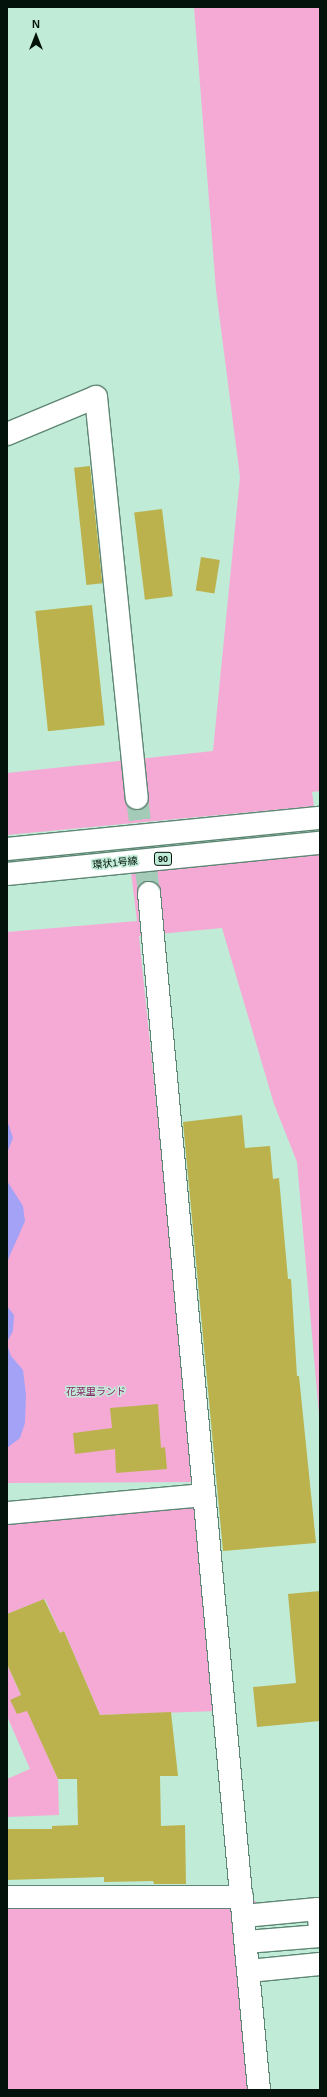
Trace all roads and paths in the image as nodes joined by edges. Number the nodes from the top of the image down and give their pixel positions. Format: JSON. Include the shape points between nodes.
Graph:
{"nodes":[{"id":1,"x":7,"y":434,"type":"edge"},
{"id":2,"x":137,"y":798,"type":"tunnel mouth"},
{"id":3,"x":318,"y":818,"type":"edge"},
{"id":4,"x":319,"y":843,"type":"edge"},
{"id":5,"x":7,"y":849,"type":"edge"},
{"id":6,"x":7,"y":874,"type":"edge"},
{"id":7,"x":149,"y":893,"type":"tunnel mouth"},
{"id":8,"x":204,"y":1495,"type":"junction"},
{"id":9,"x":7,"y":1513,"type":"edge"},
{"id":10,"x":7,"y":1897,"type":"edge"},
{"id":11,"x":243,"y":1907,"type":"junction"},
{"id":12,"x":294,"y":1912,"type":"junction"},
{"id":13,"x":320,"y":1929,"type":"edge"},
{"id":14,"x":320,"y":1936,"type":"edge"},
{"id":15,"x":297,"y":1937,"type":"junction"},
{"id":16,"x":246,"y":1942,"type":"junction"},
{"id":17,"x":310,"y":1965,"type":"edge"},
{"id":18,"x":249,"y":1971,"type":"junction"},
{"id":19,"x":259,"y":2090,"type":"edge"}],
"edges":[{"from":1,"to":2,"type":"street","via":[[96,397]]},
{"from":3,"to":5,"type":"street"},
{"from":4,"to":6,"type":"street","name":"環状1号線","number":"90"},
{"from":7,"to":8,"type":"street"},
{"from":8,"to":9,"type":"street"},
{"from":8,"to":11,"type":"street"},
{"from":10,"to":11,"type":"street"},
{"from":11,"to":12,"type":"street"},
{"from":11,"to":16,"type":"street"},
{"from":12,"to":13,"type":"street","via":[[318,1909]]},
{"from":12,"to":15,"type":"street"},
{"from":14,"to":15,"type":"street"},
{"from":15,"to":16,"type":"street"},
{"from":15,"to":17,"type":"street"},
{"from":16,"to":18,"type":"street"},
{"from":17,"to":18,"type":"street"},
{"from":18,"to":19,"type":"street"}]}
